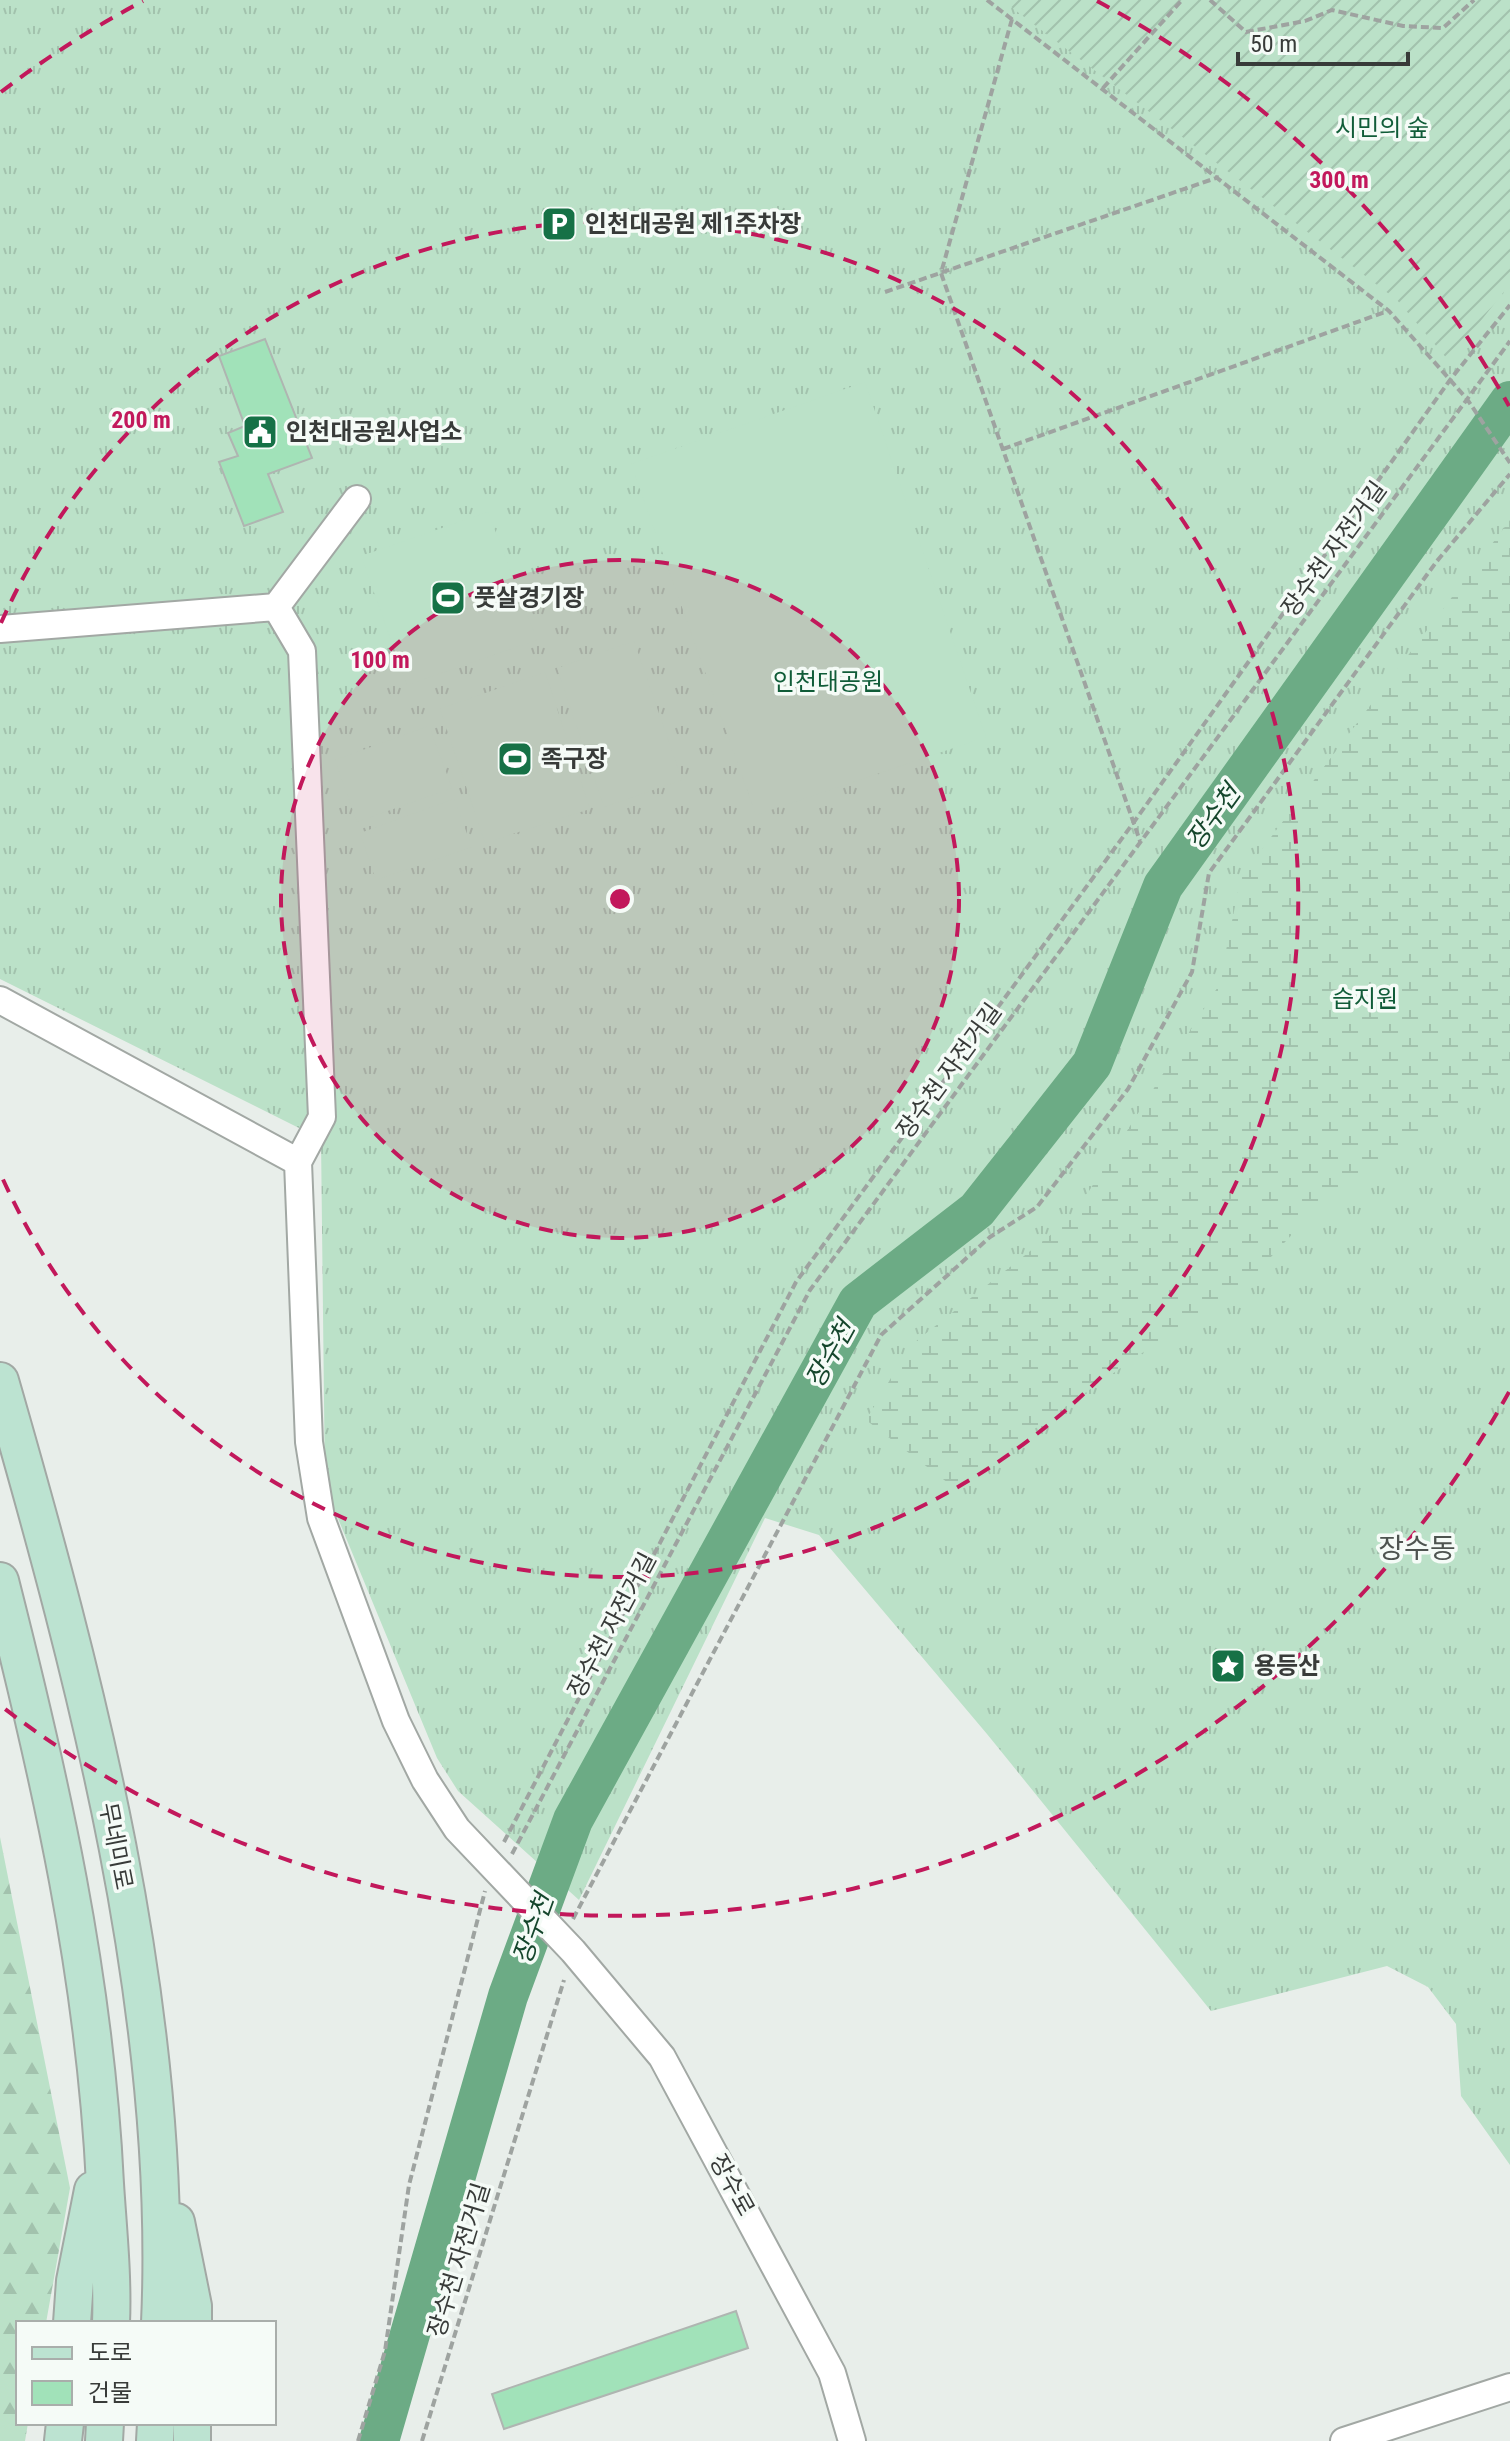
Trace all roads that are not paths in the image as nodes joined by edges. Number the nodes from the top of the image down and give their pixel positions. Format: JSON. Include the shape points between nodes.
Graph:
{"nodes":[{"id":1,"x":357,"y":499,"type":"dead end"},
{"id":2,"x":276,"y":607,"type":"junction"},
{"id":3,"x":0,"y":629,"type":"edge"},
{"id":4,"x":0,"y":1000,"type":"edge"},
{"id":5,"x":298,"y":1162,"type":"junction"},
{"id":6,"x":0,"y":1381,"type":"edge"},
{"id":7,"x":0,"y":1581,"type":"edge"},
{"id":8,"x":157,"y":2131,"type":"junction"},
{"id":9,"x":103,"y":2138,"type":"junction"},
{"id":10,"x":72,"y":2321,"type":"edge"},
{"id":11,"x":111,"y":2321,"type":"edge"},
{"id":12,"x":160,"y":2321,"type":"edge"},
{"id":13,"x":193,"y":2321,"type":"edge"},
{"id":14,"x":1510,"y":2387,"type":"edge"},
{"id":15,"x":852,"y":2441,"type":"edge"},
{"id":16,"x":1344,"y":2441,"type":"edge"}],
"edges":[{"from":1,"to":2,"type":"street"},
{"from":2,"to":3,"type":"street"},
{"from":2,"to":5,"type":"street","via":[[302,651],[322,1117]]},
{"from":4,"to":5,"type":"street"},
{"from":5,"to":15,"type":"street","name":"장수로","via":[[309,1442],[321,1518],[396,1721],[457,1829],[562,1938],[662,2057],[825,2359]]},
{"from":6,"to":8,"type":"main road","name":"무네미로","via":[[96,1741],[131,1923]]},
{"from":7,"to":9,"type":"main road","via":[[44,1753],[80,1934]]},
{"from":8,"to":12,"type":"main road","name":"무네미로"},
{"from":8,"to":13,"type":"main road"},
{"from":9,"to":10,"type":"main road"},
{"from":9,"to":11,"type":"main road"},
{"from":14,"to":16,"type":"street"}]}
